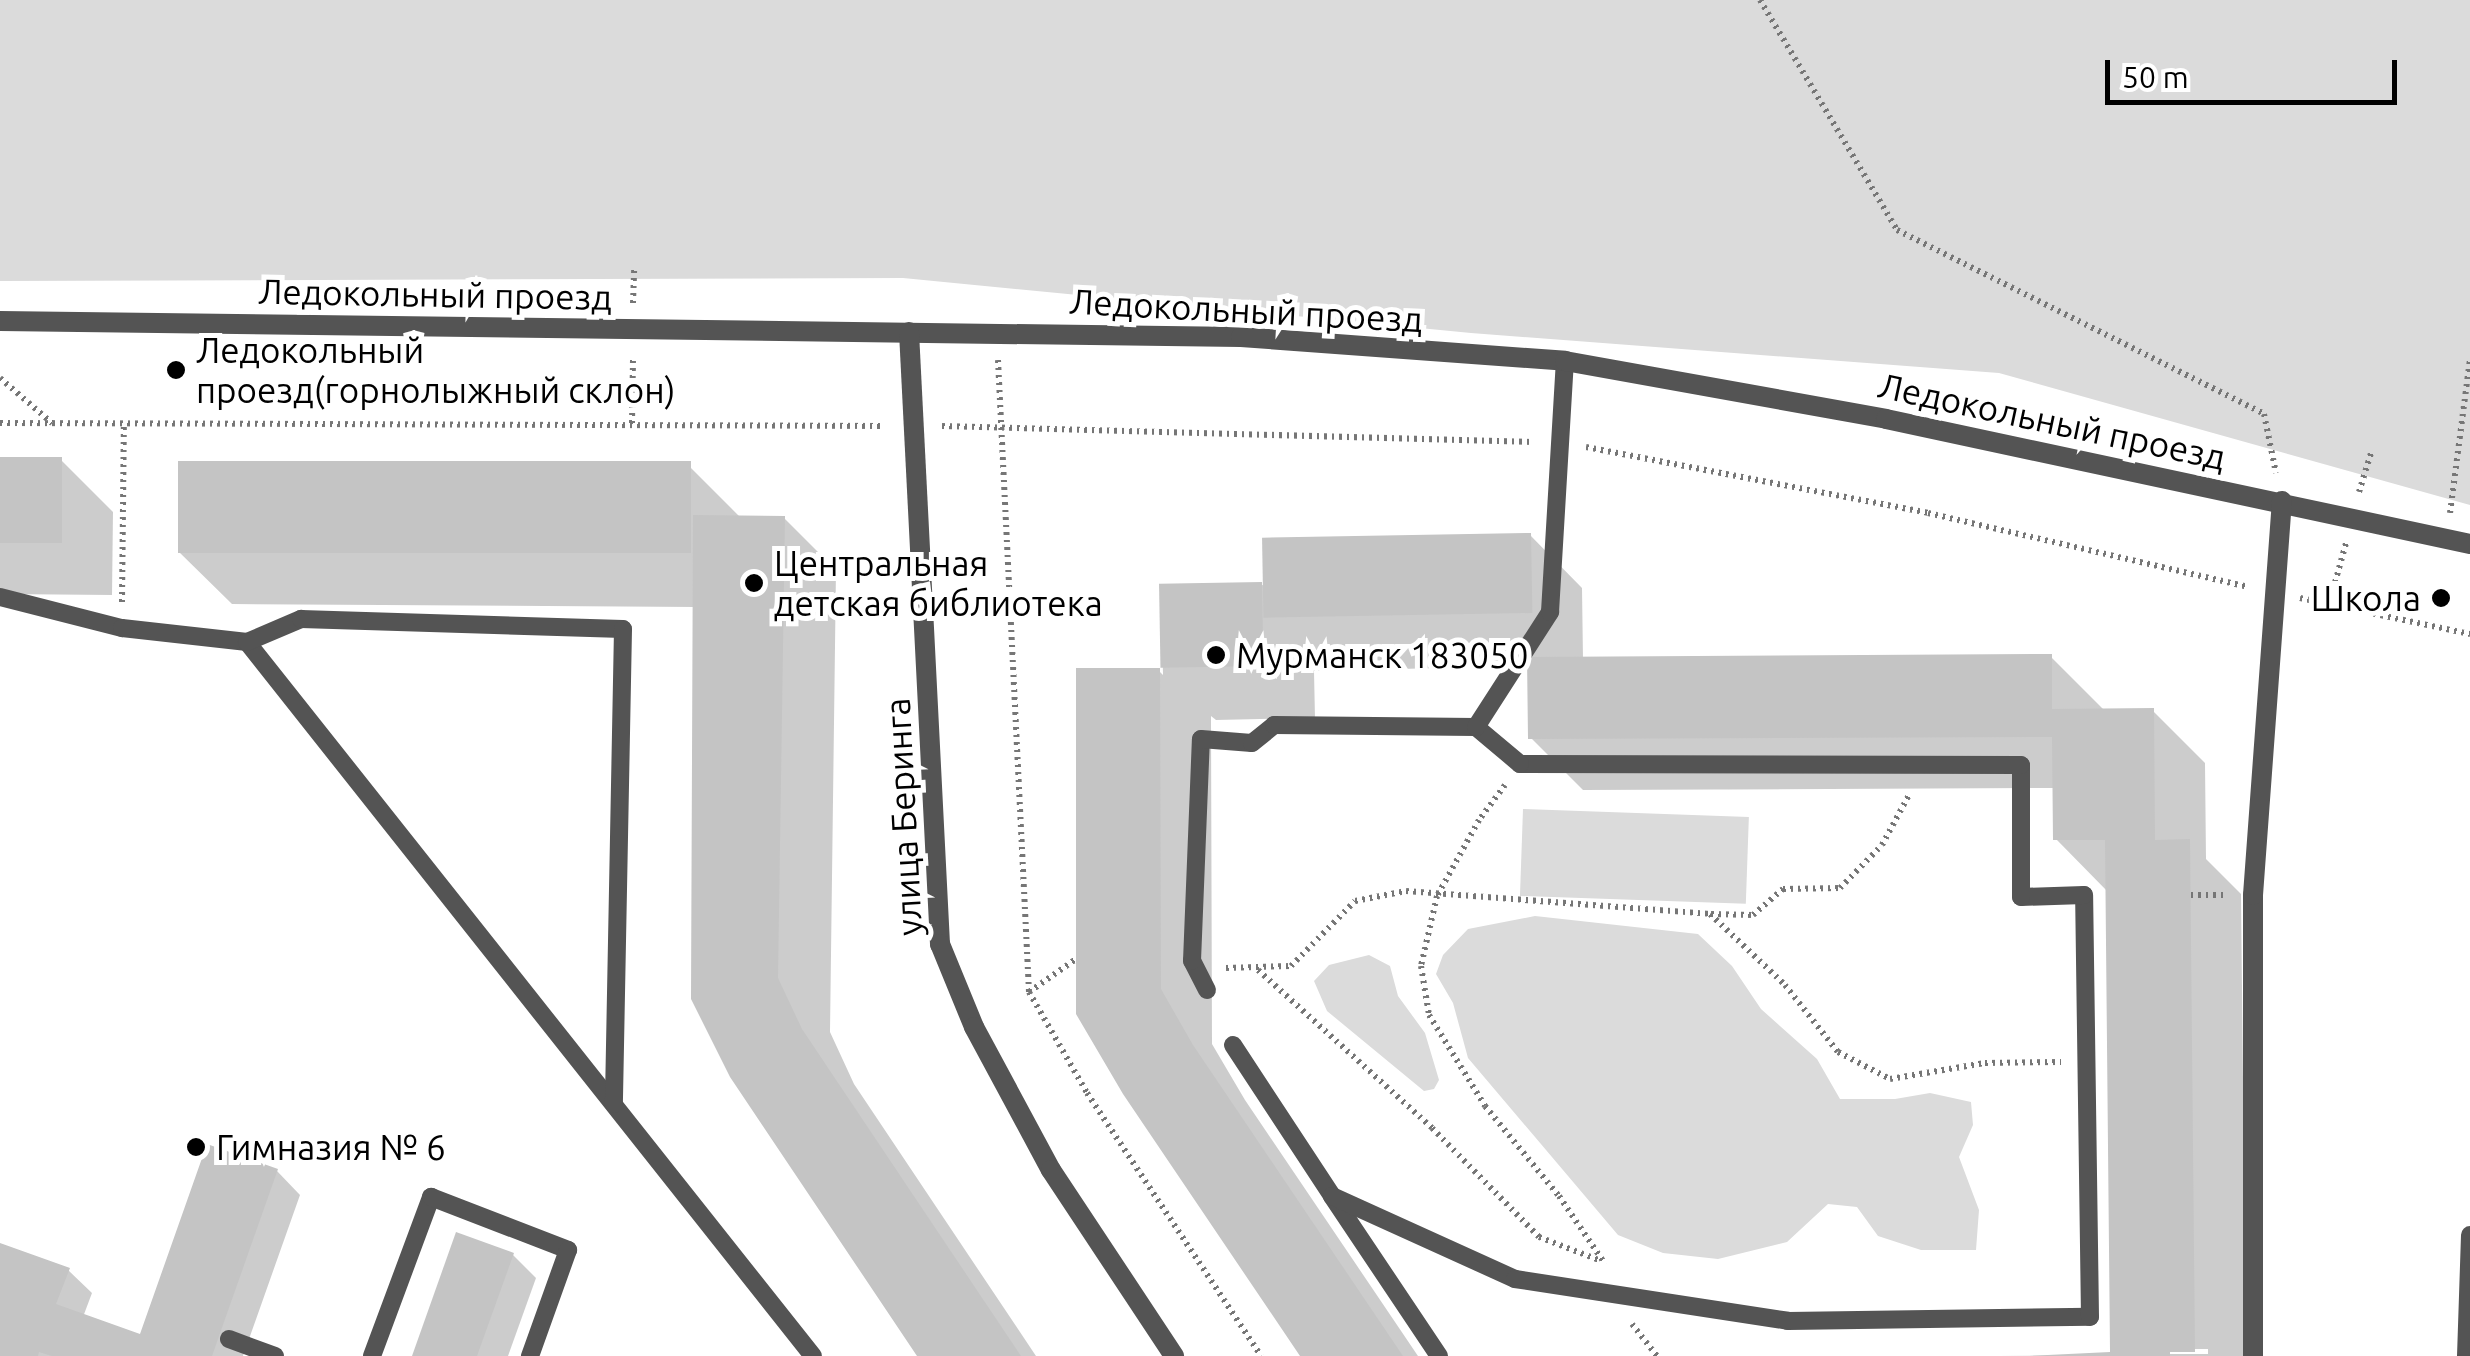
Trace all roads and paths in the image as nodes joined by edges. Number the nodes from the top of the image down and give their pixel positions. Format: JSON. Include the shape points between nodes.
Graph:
{"nodes":[{"id":1,"x":1760,"y":0,"type":"edge"},
{"id":2,"x":0,"y":321,"type":"edge"},
{"id":3,"x":909,"y":332,"type":"junction"},
{"id":4,"x":997,"y":333,"type":"junction"},
{"id":5,"x":2470,"y":360,"type":"edge"},
{"id":6,"x":1565,"y":362,"type":"junction"},
{"id":7,"x":0,"y":378,"type":"edge"},
{"id":8,"x":0,"y":424,"type":"edge"},
{"id":9,"x":53,"y":424,"type":"junction"},
{"id":10,"x":124,"y":424,"type":"junction"},
{"id":11,"x":1002,"y":424,"type":"junction"},
{"id":12,"x":914,"y":427,"type":"junction"},
{"id":13,"x":1560,"y":442,"type":"junction"},
{"id":14,"x":2282,"y":502,"type":"junction"},
{"id":15,"x":2447,"y":539,"type":"junction"},
{"id":16,"x":2470,"y":544,"type":"edge"},
{"id":17,"x":2276,"y":593,"type":"junction"},
{"id":18,"x":0,"y":597,"type":"edge"},
{"id":19,"x":122,"y":628,"type":"junction"},
{"id":20,"x":2470,"y":634,"type":"edge"},
{"id":21,"x":247,"y":642,"type":"junction"},
{"id":22,"x":1476,"y":727,"type":"junction"},
{"id":23,"x":1520,"y":764,"type":"junction"},
{"id":24,"x":1931,"y":765,"type":"junction"},
{"id":25,"x":1437,"y":896,"type":"junction"},
{"id":26,"x":1710,"y":914,"type":"junction"},
{"id":27,"x":1076,"y":960,"type":"dead end"},
{"id":28,"x":1192,"y":961,"type":"junction"},
{"id":29,"x":1257,"y":969,"type":"junction"},
{"id":30,"x":1207,"y":990,"type":"dead end"},
{"id":31,"x":1028,"y":992,"type":"junction"},
{"id":32,"x":1234,"y":1045,"type":"dead end"},
{"id":33,"x":2086,"y":1062,"type":"junction"},
{"id":34,"x":614,"y":1104,"type":"junction"},
{"id":35,"x":1332,"y":1196,"type":"junction"},
{"id":36,"x":2470,"y":1235,"type":"edge"},
{"id":37,"x":1605,"y":1262,"type":"junction"},
{"id":38,"x":1610,"y":1294,"type":"junction"},
{"id":39,"x":229,"y":1339,"type":"dead end"},
{"id":40,"x":275,"y":1356,"type":"edge"},
{"id":41,"x":372,"y":1356,"type":"edge"},
{"id":42,"x":530,"y":1356,"type":"edge"},
{"id":43,"x":813,"y":1356,"type":"edge"},
{"id":44,"x":1174,"y":1356,"type":"edge"},
{"id":45,"x":1261,"y":1356,"type":"edge"},
{"id":46,"x":1439,"y":1356,"type":"edge"},
{"id":47,"x":1657,"y":1356,"type":"edge"},
{"id":48,"x":2253,"y":1356,"type":"edge"},
{"id":49,"x":2466,"y":1356,"type":"edge"}],
"edges":[{"from":1,"to":14,"type":"path","via":[[1896,230],[2264,414]]},
{"from":2,"to":3,"type":"street","name":"Ледокольный проезд"},
{"from":3,"to":4,"type":"street","name":"Ледокольный проезд"},
{"from":3,"to":12,"type":"street","name":"улица Беринга"},
{"from":4,"to":6,"type":"street","name":"Ледокольный проезд","via":[[1241,337]]},
{"from":4,"to":11,"type":"path"},
{"from":5,"to":15,"type":"path"},
{"from":6,"to":13,"type":"lane"},
{"from":6,"to":14,"type":"street","name":"Ледокольный проезд","via":[[1886,419]]},
{"from":7,"to":9,"type":"path"},
{"from":8,"to":9,"type":"path"},
{"from":9,"to":10,"type":"path"},
{"from":10,"to":12,"type":"path"},
{"from":10,"to":19,"type":"path"},
{"from":11,"to":12,"type":"path"},
{"from":11,"to":13,"type":"path"},
{"from":11,"to":31,"type":"path"},
{"from":12,"to":44,"type":"street","name":"улица Беринга","via":[[940,944],[974,1027],[1051,1170]]},
{"from":13,"to":17,"type":"path","via":[[1928,513]]},
{"from":13,"to":22,"type":"lane","via":[[1550,612]]},
{"from":14,"to":15,"type":"street","name":"Ледокольный проезд"},
{"from":14,"to":17,"type":"street"},
{"from":15,"to":16,"type":"street","name":"Ледокольный проезд"},
{"from":17,"to":20,"type":"path"},
{"from":17,"to":48,"type":"street","via":[[2253,894]]},
{"from":18,"to":19,"type":"lane"},
{"from":19,"to":21,"type":"lane"},
{"from":21,"to":34,"type":"lane"},
{"from":21,"to":34,"type":"lane","via":[[301,619],[623,629]]},
{"from":22,"to":23,"type":"lane"},
{"from":22,"to":28,"type":"lane","via":[[1274,725],[1252,742],[1201,739]]},
{"from":23,"to":24,"type":"lane"},
{"from":23,"to":25,"type":"path"},
{"from":24,"to":26,"type":"path","via":[[1882,845],[1840,888],[1783,889],[1753,914]]},
{"from":24,"to":33,"type":"lane","via":[[2021,765],[2021,897],[2084,895]]},
{"from":25,"to":26,"type":"path"},
{"from":25,"to":29,"type":"path","via":[[1406,892],[1354,901],[1291,966]]},
{"from":25,"to":37,"type":"path","via":[[1421,966],[1429,1015],[1486,1106]]},
{"from":26,"to":33,"type":"path","via":[[1785,985],[1838,1052],[1890,1079],[1985,1063]]},
{"from":27,"to":31,"type":"path"},
{"from":28,"to":29,"type":"path"},
{"from":28,"to":30,"type":"lane"},
{"from":29,"to":37,"type":"path","via":[[1432,1128],[1539,1237]]},
{"from":31,"to":45,"type":"path"},
{"from":32,"to":35,"type":"lane"},
{"from":33,"to":38,"type":"lane","via":[[2090,1317],[1788,1322]]},
{"from":34,"to":43,"type":"lane"},
{"from":35,"to":38,"type":"lane","via":[[1515,1279]]},
{"from":35,"to":46,"type":"lane"},
{"from":36,"to":49,"type":"lane"},
{"from":37,"to":38,"type":"path"},
{"from":38,"to":47,"type":"path"},
{"from":39,"to":40,"type":"lane"},
{"from":41,"to":42,"type":"lane","via":[[431,1198],[568,1250]]}]}
